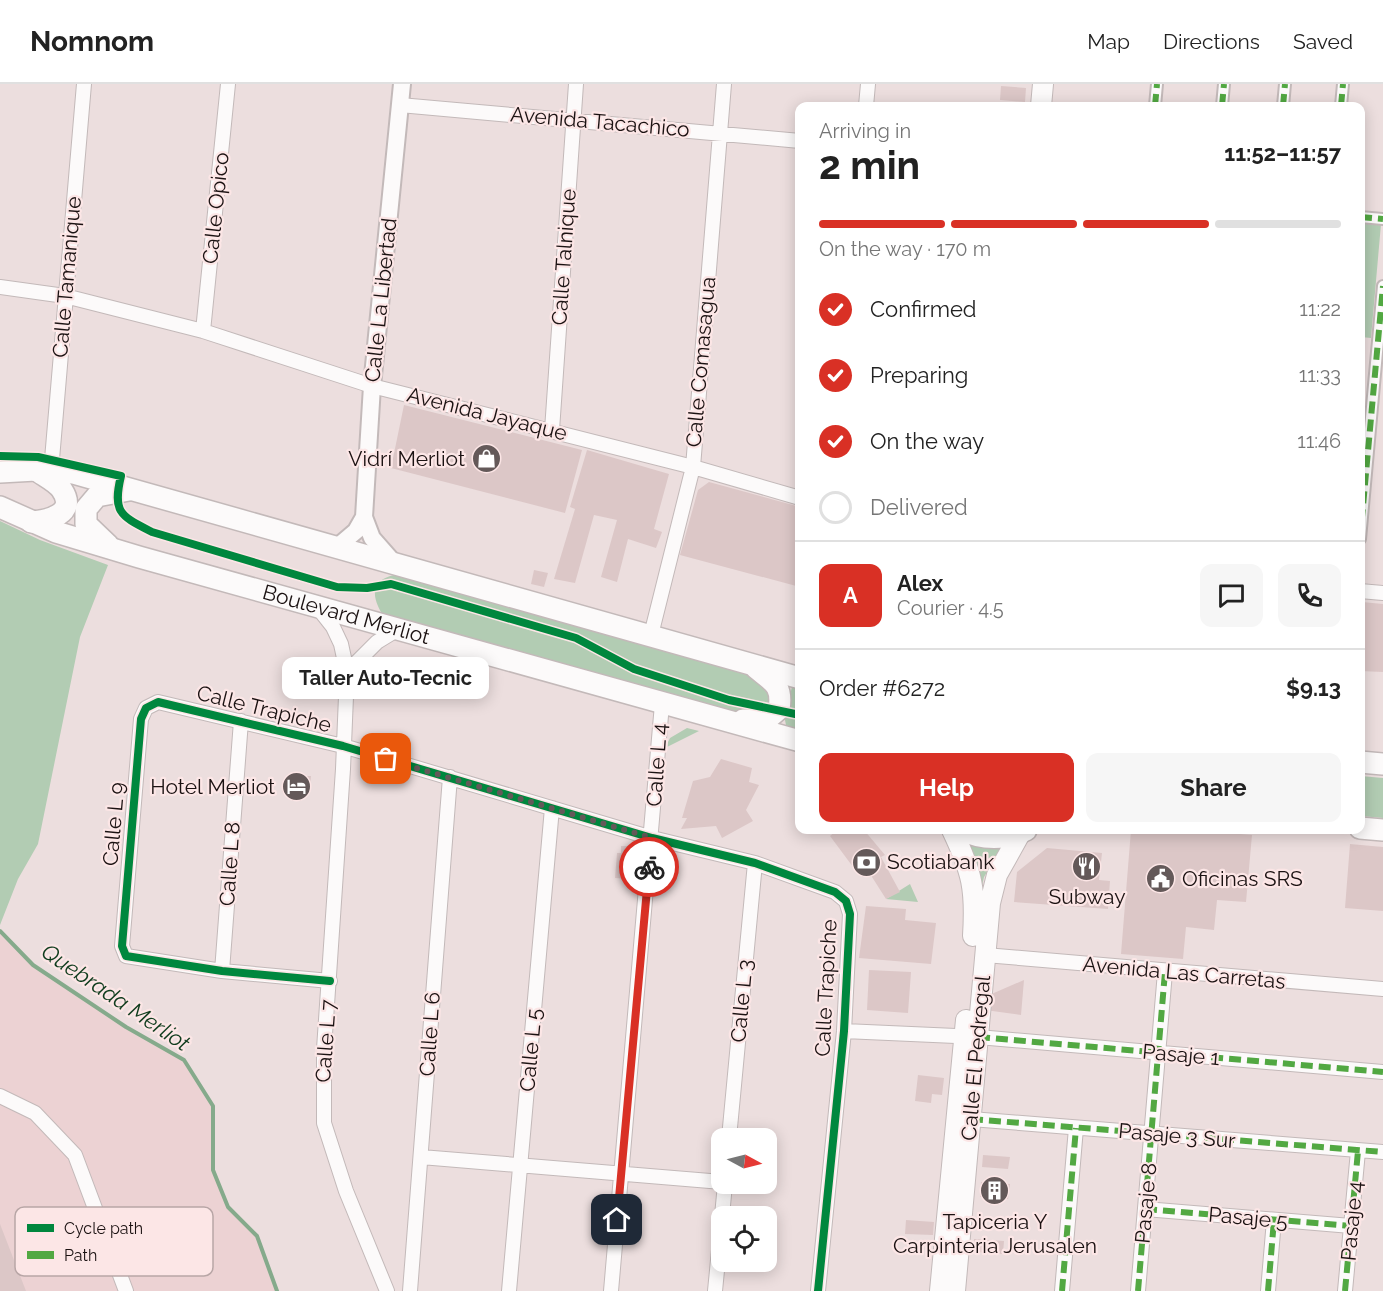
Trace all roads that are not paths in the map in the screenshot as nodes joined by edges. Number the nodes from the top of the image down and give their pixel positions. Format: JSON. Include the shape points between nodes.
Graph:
{"nodes":[{"id":1,"x":84,"y":84,"type":"edge"},
{"id":2,"x":228,"y":84,"type":"edge"},
{"id":3,"x":402,"y":84,"type":"edge"},
{"id":4,"x":576,"y":84,"type":"edge"},
{"id":5,"x":724,"y":84,"type":"edge"},
{"id":6,"x":868,"y":84,"type":"edge"},
{"id":7,"x":1043,"y":84,"type":"edge"},
{"id":8,"x":1157,"y":84,"type":"edge"},
{"id":9,"x":1224,"y":84,"type":"edge"},
{"id":10,"x":1286,"y":84,"type":"edge"},
{"id":11,"x":1343,"y":84,"type":"edge"},
{"id":12,"x":866,"y":102,"type":"edge"},
{"id":13,"x":1041,"y":102,"type":"edge"},
{"id":14,"x":1155,"y":102,"type":"edge"},
{"id":15,"x":1222,"y":102,"type":"edge"},
{"id":16,"x":1284,"y":102,"type":"edge"},
{"id":17,"x":1341,"y":102,"type":"edge"},
{"id":18,"x":400,"y":105,"type":"junction"},
{"id":19,"x":574,"y":120,"type":"junction"},
{"id":20,"x":720,"y":133,"type":"junction"},
{"id":21,"x":795,"y":140,"type":"edge"},
{"id":22,"x":1365,"y":217,"type":"edge"},
{"id":23,"x":1383,"y":219,"type":"edge"},
{"id":24,"x":1383,"y":286,"type":"edge"},
{"id":25,"x":0,"y":287,"type":"edge"},
{"id":26,"x":65,"y":296,"type":"junction"},
{"id":27,"x":203,"y":331,"type":"junction"},
{"id":28,"x":372,"y":386,"type":"junction"},
{"id":29,"x":552,"y":430,"type":"junction"},
{"id":30,"x":693,"y":467,"type":"junction"},
{"id":31,"x":0,"y":471,"type":"edge"},
{"id":32,"x":44,"y":471,"type":"junction"},
{"id":33,"x":1365,"y":483,"type":"edge"},
{"id":34,"x":132,"y":489,"type":"junction"},
{"id":35,"x":795,"y":497,"type":"edge"},
{"id":36,"x":0,"y":507,"type":"edge"},
{"id":37,"x":364,"y":517,"type":"junction"},
{"id":38,"x":30,"y":522,"type":"junction"},
{"id":39,"x":336,"y":548,"type":"junction"},
{"id":40,"x":115,"y":550,"type":"junction"},
{"id":41,"x":398,"y":566,"type":"junction"},
{"id":42,"x":1365,"y":591,"type":"edge"},
{"id":43,"x":1383,"y":593,"type":"edge"},
{"id":44,"x":318,"y":609,"type":"junction"},
{"id":45,"x":395,"y":631,"type":"junction"},
{"id":46,"x":651,"y":635,"type":"junction"},
{"id":47,"x":753,"y":665,"type":"junction"},
{"id":48,"x":347,"y":672,"type":"junction"},
{"id":49,"x":795,"y":677,"type":"edge"},
{"id":50,"x":158,"y":702,"type":"joint"},
{"id":51,"x":662,"y":704,"type":"junction"},
{"id":52,"x":725,"y":720,"type":"junction"},
{"id":53,"x":241,"y":721,"type":"junction"},
{"id":54,"x":795,"y":740,"type":"edge"},
{"id":55,"x":343,"y":746,"type":"junction"},
{"id":56,"x":1365,"y":762,"type":"edge"},
{"id":57,"x":1383,"y":764,"type":"edge"},
{"id":58,"x":450,"y":777,"type":"junction"},
{"id":59,"x":552,"y":808,"type":"junction"},
{"id":60,"x":1365,"y":828,"type":"edge"},
{"id":61,"x":1383,"y":830,"type":"edge"},
{"id":62,"x":954,"y":834,"type":"edge"},
{"id":63,"x":975,"y":834,"type":"edge"},
{"id":64,"x":1013,"y":834,"type":"edge"},
{"id":65,"x":1021,"y":834,"type":"edge"},
{"id":66,"x":652,"y":838,"type":"junction"},
{"id":67,"x":755,"y":863,"type":"junction"},
{"id":68,"x":985,"y":955,"type":"junction"},
{"id":69,"x":222,"y":971,"type":"junction"},
{"id":70,"x":1165,"y":972,"type":"junction"},
{"id":71,"x":330,"y":981,"type":"junction"},
{"id":72,"x":1383,"y":989,"type":"edge"},
{"id":73,"x":844,"y":1031,"type":"junction"},
{"id":74,"x":971,"y":1037,"type":"junction"},
{"id":75,"x":1158,"y":1053,"type":"junction"},
{"id":76,"x":1383,"y":1072,"type":"edge"},
{"id":77,"x":0,"y":1096,"type":"edge"},
{"id":78,"x":971,"y":1119,"type":"junction"},
{"id":79,"x":730,"y":1128,"type":"edge"},
{"id":80,"x":1076,"y":1128,"type":"junction"},
{"id":81,"x":1151,"y":1134,"type":"junction"},
{"id":82,"x":1358,"y":1150,"type":"junction"},
{"id":83,"x":1383,"y":1152,"type":"edge"},
{"id":84,"x":421,"y":1157,"type":"junction"},
{"id":85,"x":520,"y":1165,"type":"junction"},
{"id":86,"x":621,"y":1173,"type":"junction"},
{"id":87,"x":711,"y":1182,"type":"edge"},
{"id":88,"x":94,"y":1207,"type":"edge"},
{"id":89,"x":1145,"y":1209,"type":"junction"},
{"id":90,"x":1274,"y":1220,"type":"junction"},
{"id":91,"x":1351,"y":1226,"type":"junction"},
{"id":92,"x":717,"y":1272,"type":"edge"},
{"id":93,"x":120,"y":1276,"type":"edge"},
{"id":94,"x":126,"y":1291,"type":"edge"},
{"id":95,"x":387,"y":1291,"type":"edge"},
{"id":96,"x":410,"y":1291,"type":"edge"},
{"id":97,"x":509,"y":1291,"type":"edge"},
{"id":98,"x":611,"y":1291,"type":"edge"},
{"id":99,"x":715,"y":1291,"type":"edge"},
{"id":100,"x":818,"y":1291,"type":"edge"},
{"id":101,"x":940,"y":1291,"type":"edge"},
{"id":102,"x":956,"y":1291,"type":"edge"},
{"id":103,"x":1062,"y":1291,"type":"edge"},
{"id":104,"x":1138,"y":1291,"type":"edge"},
{"id":105,"x":1268,"y":1291,"type":"edge"},
{"id":106,"x":1346,"y":1291,"type":"edge"}],
"edges":[{"from":1,"to":26,"type":"street","name":"Calle Tamanique"},
{"from":2,"to":27,"type":"street","name":"Calle Opico"},
{"from":3,"to":18,"type":"street","name":"Calle La Libertad"},
{"from":4,"to":19,"type":"street","name":"Calle Talnique"},
{"from":5,"to":20,"type":"street","name":"Calle Comasagua"},
{"from":6,"to":12,"type":"street"},
{"from":7,"to":13,"type":"main road"},
{"from":8,"to":14,"type":"street"},
{"from":9,"to":15,"type":"street"},
{"from":10,"to":16,"type":"street"},
{"from":11,"to":17,"type":"street"},
{"from":18,"to":19,"type":"street","name":"Avenida Tacachico"},
{"from":18,"to":28,"type":"street","name":"Calle La Libertad"},
{"from":19,"to":20,"type":"street","name":"Avenida Tacachico"},
{"from":19,"to":29,"type":"street","name":"Calle Talnique"},
{"from":20,"to":21,"type":"street","name":"Avenida Tacachico"},
{"from":20,"to":30,"type":"street","name":"Calle Comasagua"},
{"from":22,"to":23,"type":"street"},
{"from":24,"to":33,"type":"street"},
{"from":25,"to":26,"type":"street","name":"Avenida Jayaque"},
{"from":26,"to":27,"type":"street","name":"Avenida Jayaque"},
{"from":26,"to":32,"type":"street","name":"Calle Tamanique"},
{"from":27,"to":28,"type":"street","name":"Avenida Jayaque"},
{"from":28,"to":29,"type":"street","name":"Avenida Jayaque"},
{"from":28,"to":37,"type":"street","name":"Calle La Libertad"},
{"from":29,"to":30,"type":"street","name":"Avenida Jayaque"},
{"from":30,"to":35,"type":"street","name":"Avenida Jayaque"},
{"from":30,"to":46,"type":"street","name":"Calle Comasagua"},
{"from":31,"to":32,"type":"main road"},
{"from":32,"to":34,"type":"main road","via":[[73,473]]},
{"from":32,"to":38,"type":"main road","via":[[62,490],[65,510],[57,518]]},
{"from":34,"to":39,"type":"main road"},
{"from":34,"to":40,"type":"main road","via":[[97,496],[86,509],[86,524]]},
{"from":36,"to":38,"type":"main road","name":"Boulevard Merliot"},
{"from":37,"to":39,"type":"street","via":[[356,531]]},
{"from":37,"to":41,"type":"street","name":"Calle La Libertad","via":[[377,545]]},
{"from":38,"to":40,"type":"main road","name":"Boulevard Merliot"},
{"from":39,"to":41,"type":"main road"},
{"from":40,"to":44,"type":"main road","name":"Boulevard Merliot"},
{"from":41,"to":46,"type":"main road"},
{"from":42,"to":43,"type":"street"},
{"from":44,"to":45,"type":"main road","name":"Boulevard Merliot"},
{"from":44,"to":48,"type":"street","name":"Calle L 7","via":[[341,644]]},
{"from":45,"to":48,"type":"street","via":[[377,642]]},
{"from":45,"to":51,"type":"main road","name":"Boulevard Merliot"},
{"from":46,"to":47,"type":"main road"},
{"from":47,"to":49,"type":"main road"},
{"from":47,"to":52,"type":"main road","via":[[776,685],[781,695],[779,709],[766,720]]},
{"from":48,"to":55,"type":"street","name":"Calle L 7"},
{"from":50,"to":53,"type":"street","name":"Calle Trapiche"},
{"from":50,"to":69,"type":"street","name":"Calle L 9","via":[[146,708],[141,719],[122,946],[126,956]]},
{"from":51,"to":52,"type":"main road","name":"Boulevard Merliot"},
{"from":51,"to":66,"type":"street","name":"Calle L 4"},
{"from":52,"to":54,"type":"main road","name":"Boulevard Merliot"},
{"from":53,"to":55,"type":"street","name":"Calle Trapiche"},
{"from":53,"to":69,"type":"street","name":"Calle L 8"},
{"from":55,"to":58,"type":"street","name":"Calle Trapiche"},
{"from":55,"to":71,"type":"street","name":"Calle L 7"},
{"from":56,"to":57,"type":"main road"},
{"from":58,"to":59,"type":"street","name":"Calle Trapiche"},
{"from":58,"to":84,"type":"street","name":"Calle L 6"},
{"from":59,"to":66,"type":"street","name":"Calle Trapiche"},
{"from":59,"to":85,"type":"street","name":"Calle L 5"},
{"from":60,"to":61,"type":"main road"},
{"from":62,"to":74,"type":"main road","name":"Calle El Pedregal","via":[[972,875],[975,897]]},
{"from":63,"to":64,"type":"main road","via":[[984,837]]},
{"from":65,"to":68,"type":"main road","name":"Calle El Pedregal","via":[[997,874]]},
{"from":66,"to":67,"type":"street","name":"Calle Trapiche"},
{"from":66,"to":86,"type":"street","name":"Calle L 4"},
{"from":67,"to":73,"type":"street","name":"Calle Trapiche","via":[[835,892],[846,901],[850,914]]},
{"from":67,"to":79,"type":"street","name":"Calle L 3"},
{"from":68,"to":70,"type":"street","name":"Avenida Las Carretas"},
{"from":68,"to":74,"type":"main road","name":"Calle El Pedregal"},
{"from":69,"to":71,"type":"street"},
{"from":70,"to":72,"type":"street","name":"Avenida Las Carretas"},
{"from":70,"to":75,"type":"street","name":"Pasaje 8"},
{"from":71,"to":95,"type":"street","name":"Calle L 7","via":[[322,1092],[324,1123],[346,1191]]},
{"from":73,"to":74,"type":"street","name":"Pasaje 1"},
{"from":73,"to":100,"type":"street","name":"Calle Trapiche"},
{"from":74,"to":75,"type":"street","name":"Pasaje 1"},
{"from":74,"to":78,"type":"main road","name":"Calle El Pedregal"},
{"from":74,"to":101,"type":"main road","name":"Calle El Pedregal"},
{"from":75,"to":76,"type":"street","name":"Pasaje 1"},
{"from":75,"to":81,"type":"street","name":"Pasaje 8"},
{"from":77,"to":88,"type":"street","via":[[35,1113],[75,1155]]},
{"from":78,"to":80,"type":"street","name":"Pasaje 3 Sur"},
{"from":78,"to":102,"type":"main road","name":"Calle El Pedregal"},
{"from":80,"to":81,"type":"street","name":"Pasaje 3 Sur"},
{"from":80,"to":103,"type":"street"},
{"from":81,"to":82,"type":"street","name":"Pasaje 3 Sur"},
{"from":81,"to":89,"type":"street","name":"Pasaje 8"},
{"from":82,"to":83,"type":"street","name":"Pasaje 3 Sur"},
{"from":82,"to":91,"type":"street","name":"Pasaje 4"},
{"from":84,"to":85,"type":"street"},
{"from":84,"to":96,"type":"street","name":"Calle L 6"},
{"from":85,"to":86,"type":"street"},
{"from":85,"to":97,"type":"street","name":"Calle L 5"},
{"from":86,"to":87,"type":"street"},
{"from":86,"to":98,"type":"street","name":"Calle L 4"},
{"from":89,"to":90,"type":"street","name":"Pasaje 5"},
{"from":89,"to":104,"type":"street","name":"Pasaje 8"},
{"from":90,"to":91,"type":"street","name":"Pasaje 5"},
{"from":90,"to":105,"type":"street"},
{"from":91,"to":106,"type":"street","name":"Pasaje 4"},
{"from":92,"to":99,"type":"street"},
{"from":93,"to":94,"type":"street"}]}
